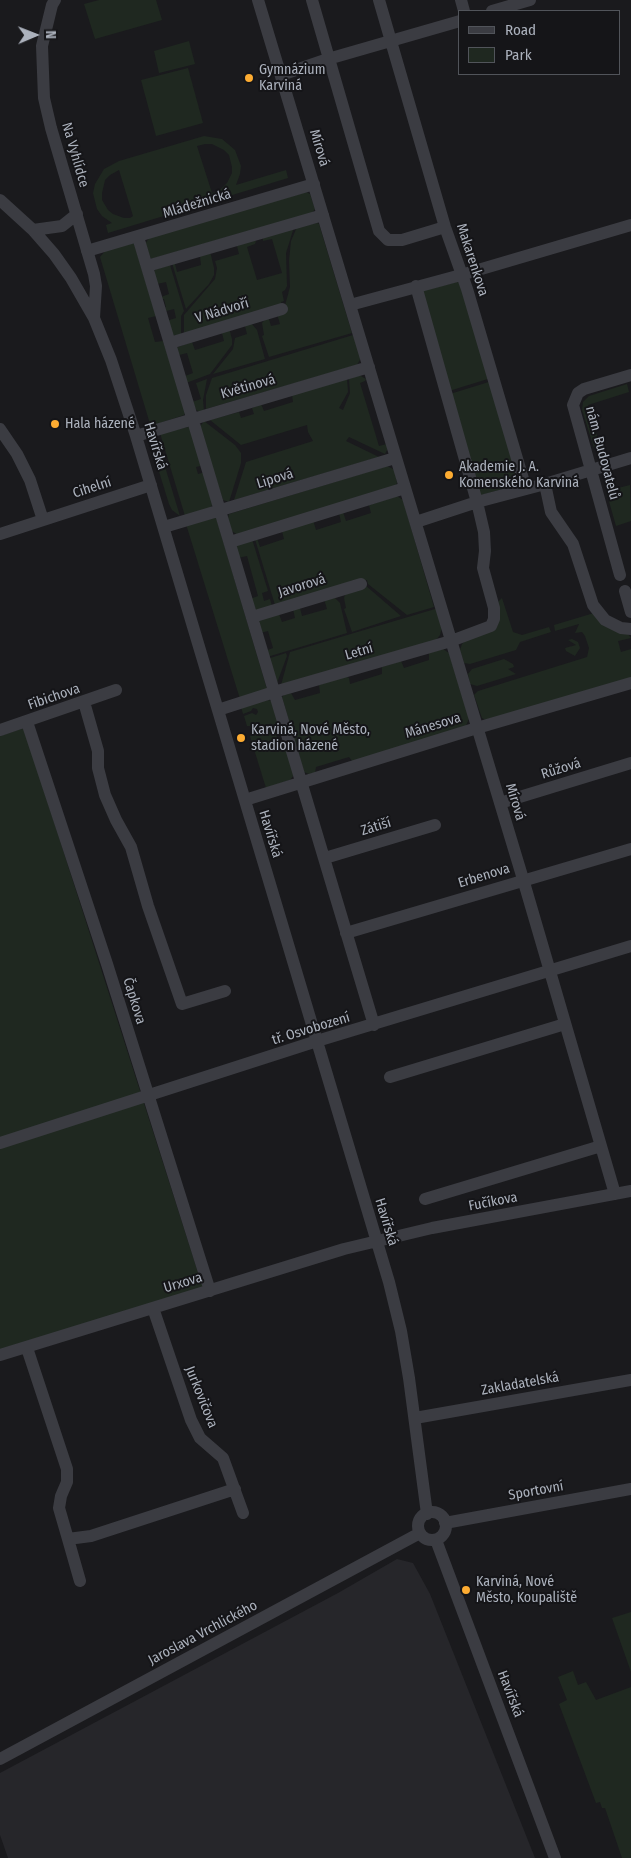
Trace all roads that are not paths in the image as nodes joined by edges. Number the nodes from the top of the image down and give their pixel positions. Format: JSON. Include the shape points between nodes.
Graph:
{"nodes":[{"id":1,"x":55,"y":0,"type":"edge"},
{"id":2,"x":258,"y":0,"type":"edge"},
{"id":3,"x":312,"y":0,"type":"edge"},
{"id":4,"x":379,"y":0,"type":"edge"},
{"id":5,"x":530,"y":0,"type":"edge"},
{"id":6,"x":495,"y":10,"type":"edge"},
{"id":7,"x":458,"y":22,"type":"edge"},
{"id":8,"x":390,"y":41,"type":"junction"},
{"id":9,"x":328,"y":59,"type":"junction"},
{"id":10,"x":281,"y":75,"type":"junction"},
{"id":11,"x":314,"y":184,"type":"junction"},
{"id":12,"x":0,"y":200,"type":"edge"},
{"id":13,"x":77,"y":214,"type":"junction"},
{"id":14,"x":323,"y":215,"type":"junction"},
{"id":15,"x":631,"y":225,"type":"edge"},
{"id":16,"x":445,"y":227,"type":"junction"},
{"id":17,"x":33,"y":230,"type":"junction"},
{"id":18,"x":138,"y":237,"type":"junction"},
{"id":19,"x":87,"y":251,"type":"junction"},
{"id":20,"x":147,"y":266,"type":"junction"},
{"id":21,"x":461,"y":275,"type":"junction"},
{"id":22,"x":416,"y":286,"type":"junction"},
{"id":23,"x":350,"y":305,"type":"junction"},
{"id":24,"x":282,"y":309,"type":"dead end"},
{"id":25,"x":94,"y":318,"type":"junction"},
{"id":26,"x":170,"y":343,"type":"junction"},
{"id":27,"x":369,"y":367,"type":"junction"},
{"id":28,"x":631,"y":375,"type":"edge"},
{"id":29,"x":193,"y":419,"type":"junction"},
{"id":30,"x":0,"y":429,"type":"edge"},
{"id":31,"x":136,"y":436,"type":"junction"},
{"id":32,"x":396,"y":458,"type":"junction"},
{"id":33,"x":631,"y":458,"type":"edge"},
{"id":34,"x":590,"y":470,"type":"junction"},
{"id":35,"x":150,"y":484,"type":"junction"},
{"id":36,"x":545,"y":484,"type":"junction"},
{"id":37,"x":405,"y":488,"type":"junction"},
{"id":38,"x":526,"y":489,"type":"junction"},
{"id":39,"x":477,"y":502,"type":"junction"},
{"id":40,"x":220,"y":511,"type":"junction"},
{"id":41,"x":43,"y":520,"type":"junction"},
{"id":42,"x":416,"y":522,"type":"junction"},
{"id":43,"x":164,"y":527,"type":"junction"},
{"id":44,"x":0,"y":534,"type":"edge"},
{"id":45,"x":230,"y":542,"type":"junction"},
{"id":46,"x":620,"y":575,"type":"dead end"},
{"id":47,"x":361,"y":584,"type":"dead end"},
{"id":48,"x":625,"y":591,"type":"dead end"},
{"id":49,"x":631,"y":612,"type":"edge"},
{"id":50,"x":252,"y":617,"type":"junction"},
{"id":51,"x":631,"y":629,"type":"edge"},
{"id":52,"x":452,"y":641,"type":"junction"},
{"id":53,"x":631,"y":683,"type":"edge"},
{"id":54,"x":116,"y":690,"type":"dead end"},
{"id":55,"x":274,"y":692,"type":"junction"},
{"id":56,"x":84,"y":702,"type":"junction"},
{"id":57,"x":218,"y":710,"type":"junction"},
{"id":58,"x":27,"y":722,"type":"junction"},
{"id":59,"x":478,"y":728,"type":"junction"},
{"id":60,"x":0,"y":730,"type":"edge"},
{"id":61,"x":631,"y":763,"type":"edge"},
{"id":62,"x":302,"y":782,"type":"junction"},
{"id":63,"x":245,"y":800,"type":"junction"},
{"id":64,"x":500,"y":803,"type":"junction"},
{"id":65,"x":436,"y":825,"type":"dead end"},
{"id":66,"x":631,"y":849,"type":"edge"},
{"id":67,"x":325,"y":858,"type":"junction"},
{"id":68,"x":523,"y":880,"type":"junction"},
{"id":69,"x":346,"y":933,"type":"junction"},
{"id":70,"x":631,"y":946,"type":"edge"},
{"id":71,"x":550,"y":971,"type":"junction"},
{"id":72,"x":225,"y":991,"type":"dead end"},
{"id":73,"x":374,"y":1024,"type":"junction"},
{"id":74,"x":565,"y":1024,"type":"junction"},
{"id":75,"x":317,"y":1042,"type":"junction"},
{"id":76,"x":390,"y":1077,"type":"dead end"},
{"id":77,"x":148,"y":1096,"type":"junction"},
{"id":78,"x":0,"y":1143,"type":"edge"},
{"id":79,"x":601,"y":1146,"type":"junction"},
{"id":80,"x":631,"y":1191,"type":"edge"},
{"id":81,"x":615,"y":1194,"type":"junction"},
{"id":82,"x":425,"y":1199,"type":"dead end"},
{"id":83,"x":376,"y":1242,"type":"junction"},
{"id":84,"x":210,"y":1291,"type":"junction"},
{"id":85,"x":153,"y":1308,"type":"junction"},
{"id":86,"x":26,"y":1348,"type":"junction"},
{"id":87,"x":0,"y":1355,"type":"edge"},
{"id":88,"x":631,"y":1380,"type":"edge"},
{"id":89,"x":415,"y":1418,"type":"junction"},
{"id":90,"x":235,"y":1488,"type":"junction"},
{"id":91,"x":631,"y":1490,"type":"edge"},
{"id":92,"x":243,"y":1513,"type":"dead end"},
{"id":93,"x":427,"y":1514,"type":"junction"},
{"id":94,"x":446,"y":1523,"type":"junction"},
{"id":95,"x":420,"y":1533,"type":"junction"},
{"id":96,"x":68,"y":1539,"type":"junction"},
{"id":97,"x":436,"y":1540,"type":"junction"},
{"id":98,"x":80,"y":1581,"type":"dead end"},
{"id":99,"x":0,"y":1759,"type":"edge"},
{"id":100,"x":555,"y":1858,"type":"edge"}],
"edges":[{"from":1,"to":13,"type":"street","name":"Na Vyhlídce","via":[[42,46],[44,98]]},
{"from":2,"to":10,"type":"street","name":"Mírová"},
{"from":3,"to":9,"type":"street"},
{"from":4,"to":8,"type":"street","name":"Makarenkova"},
{"from":5,"to":6,"type":"street"},
{"from":7,"to":8,"type":"street"},
{"from":8,"to":9,"type":"street"},
{"from":8,"to":16,"type":"street","name":"Makarenkova"},
{"from":9,"to":10,"type":"street"},
{"from":9,"to":16,"type":"street","via":[[379,231],[388,240],[402,240]]},
{"from":10,"to":11,"type":"street","name":"Mírová"},
{"from":11,"to":14,"type":"street","name":"Mírová"},
{"from":11,"to":18,"type":"street","name":"Mládežnická"},
{"from":12,"to":17,"type":"street","name":"Havířská"},
{"from":13,"to":17,"type":"street","via":[[62,226]]},
{"from":13,"to":19,"type":"street","name":"Na Vyhlídce"},
{"from":14,"to":20,"type":"street"},
{"from":14,"to":23,"type":"street","name":"Mírová"},
{"from":15,"to":21,"type":"street"},
{"from":16,"to":21,"type":"street","name":"Makarenkova"},
{"from":17,"to":25,"type":"street","name":"Havířská","via":[[72,278]]},
{"from":18,"to":19,"type":"street","name":"Mládežnická"},
{"from":18,"to":20,"type":"street"},
{"from":19,"to":25,"type":"street","name":"Na Vyhlídce","via":[[96,286]]},
{"from":20,"to":26,"type":"street"},
{"from":21,"to":22,"type":"street"},
{"from":21,"to":38,"type":"street","name":"Makarenkova"},
{"from":22,"to":23,"type":"street"},
{"from":22,"to":39,"type":"street"},
{"from":23,"to":27,"type":"street","name":"Mírová"},
{"from":24,"to":26,"type":"street","name":"V Nádvoří"},
{"from":25,"to":31,"type":"street","name":"Havířská"},
{"from":26,"to":29,"type":"street"},
{"from":27,"to":29,"type":"street","name":"Květinová"},
{"from":27,"to":32,"type":"street","name":"Mírová"},
{"from":28,"to":34,"type":"street","name":"nám. Budovatelů","via":[[584,389],[574,399],[574,411]]},
{"from":29,"to":31,"type":"street","name":"Květinová"},
{"from":29,"to":40,"type":"street"},
{"from":30,"to":41,"type":"street","via":[[30,480]]},
{"from":31,"to":35,"type":"street","name":"Havířská"},
{"from":32,"to":37,"type":"street","name":"Mírová"},
{"from":32,"to":40,"type":"street","name":"Lipová"},
{"from":33,"to":34,"type":"street"},
{"from":34,"to":36,"type":"street"},
{"from":34,"to":46,"type":"street","name":"nám. Budovatelů"},
{"from":35,"to":41,"type":"street","name":"Cihelní"},
{"from":35,"to":43,"type":"street","name":"Havířská"},
{"from":36,"to":38,"type":"street"},
{"from":36,"to":51,"type":"street","via":[[551,512],[574,544],[593,605],[605,620]]},
{"from":37,"to":42,"type":"street","name":"Mírová"},
{"from":37,"to":45,"type":"street"},
{"from":38,"to":39,"type":"street"},
{"from":39,"to":42,"type":"street"},
{"from":39,"to":52,"type":"street","via":[[484,532],[483,568],[494,619],[491,626]]},
{"from":40,"to":43,"type":"street","name":"Lipová"},
{"from":40,"to":45,"type":"street"},
{"from":41,"to":44,"type":"street","name":"Cihelní"},
{"from":42,"to":52,"type":"street","name":"Mírová"},
{"from":43,"to":57,"type":"street","name":"Havířská"},
{"from":45,"to":50,"type":"street"},
{"from":47,"to":50,"type":"street","name":"Javorová"},
{"from":48,"to":49,"type":"street"},
{"from":50,"to":55,"type":"street"},
{"from":52,"to":55,"type":"street","name":"Letní"},
{"from":52,"to":59,"type":"street","name":"Mírová"},
{"from":53,"to":59,"type":"street","name":"Mánesova"},
{"from":54,"to":56,"type":"street","name":"Fibichova"},
{"from":55,"to":57,"type":"street","name":"Letní"},
{"from":55,"to":62,"type":"street"},
{"from":56,"to":58,"type":"street","name":"Fibichova"},
{"from":56,"to":72,"type":"street","via":[[98,751],[98,768],[105,794],[130,847],[182,1004]]},
{"from":57,"to":63,"type":"street","name":"Havířská"},
{"from":58,"to":60,"type":"street","name":"Fibichova"},
{"from":58,"to":77,"type":"street","name":"Čapkova"},
{"from":59,"to":62,"type":"street","name":"Mánesova"},
{"from":59,"to":64,"type":"street","name":"Mírová"},
{"from":61,"to":64,"type":"street","name":"Růžová"},
{"from":62,"to":63,"type":"street","name":"Mánesova"},
{"from":62,"to":67,"type":"street"},
{"from":63,"to":75,"type":"street","name":"Havířská"},
{"from":64,"to":68,"type":"street","name":"Mírová"},
{"from":65,"to":67,"type":"street","name":"Zátiší"},
{"from":66,"to":68,"type":"street","name":"Erbenova"},
{"from":67,"to":69,"type":"street"},
{"from":68,"to":69,"type":"street","name":"Erbenova"},
{"from":68,"to":71,"type":"street","name":"Mírová"},
{"from":69,"to":73,"type":"street"},
{"from":70,"to":71,"type":"street","name":"tř. Osvobození"},
{"from":71,"to":73,"type":"street","name":"tř. Osvobození"},
{"from":71,"to":74,"type":"street"},
{"from":73,"to":75,"type":"street","name":"tř. Osvobození"},
{"from":74,"to":76,"type":"street"},
{"from":74,"to":79,"type":"street"},
{"from":75,"to":77,"type":"street","name":"tř. Osvobození"},
{"from":75,"to":83,"type":"street","name":"Havířská"},
{"from":77,"to":78,"type":"street","name":"tř. Osvobození"},
{"from":77,"to":84,"type":"street","name":"Čapkova"},
{"from":79,"to":81,"type":"street"},
{"from":79,"to":82,"type":"street","name":"Fučíkova"},
{"from":80,"to":81,"type":"street","name":"Fučíkova"},
{"from":81,"to":83,"type":"street","name":"Fučíkova","via":[[432,1228]]},
{"from":83,"to":84,"type":"street","name":"Urxova"},
{"from":83,"to":89,"type":"street","name":"Havířská","via":[[401,1332]]},
{"from":84,"to":85,"type":"street","name":"Urxova"},
{"from":85,"to":86,"type":"street","name":"Urxova"},
{"from":85,"to":90,"type":"street","name":"Jurkovičova","via":[[191,1420],[200,1438],[223,1458]]},
{"from":86,"to":87,"type":"street","name":"Urxova"},
{"from":86,"to":96,"type":"street","via":[[67,1470],[59,1508]]},
{"from":88,"to":89,"type":"street","name":"Zakladatelská"},
{"from":89,"to":93,"type":"street","name":"Havířská"},
{"from":90,"to":92,"type":"street","name":"Jurkovičova"},
{"from":90,"to":96,"type":"street","via":[[91,1536]]},
{"from":91,"to":94,"type":"street","name":"Sportovní"},
{"from":93,"to":94,"type":"street","via":[[436,1513]]},
{"from":93,"to":95,"type":"street","via":[[420,1520]]},
{"from":94,"to":97,"type":"street","via":[[445,1532]]},
{"from":95,"to":97,"type":"street","via":[[426,1539]]},
{"from":95,"to":99,"type":"street","name":"Jaroslava Vrchlického"},
{"from":96,"to":98,"type":"street"},
{"from":97,"to":100,"type":"street","name":"Havířská"}]}
